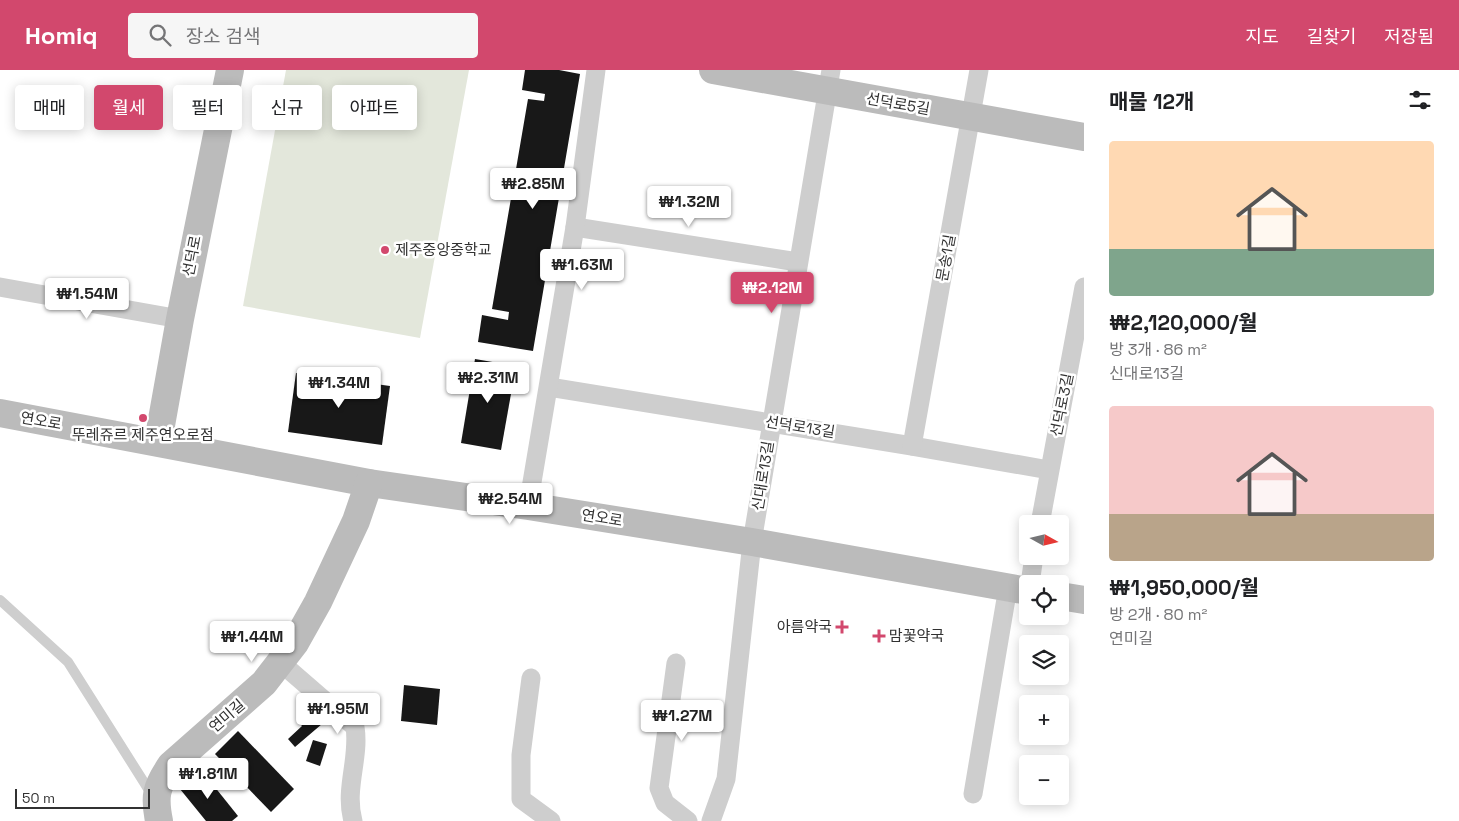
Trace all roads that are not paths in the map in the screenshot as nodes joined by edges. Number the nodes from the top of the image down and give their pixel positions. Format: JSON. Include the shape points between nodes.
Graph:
{"nodes":[{"id":1,"x":230,"y":70,"type":"edge"},
{"id":2,"x":596,"y":70,"type":"edge"},
{"id":3,"x":713,"y":70,"type":"edge"},
{"id":4,"x":979,"y":70,"type":"edge"},
{"id":5,"x":829,"y":80,"type":"edge"},
{"id":6,"x":971,"y":117,"type":"junction"},
{"id":7,"x":1084,"y":138,"type":"edge"},
{"id":8,"x":575,"y":227,"type":"junction"},
{"id":9,"x":798,"y":262,"type":"junction"},
{"id":10,"x":0,"y":287,"type":"edge"},
{"id":11,"x":1084,"y":287,"type":"edge"},
{"id":12,"x":180,"y":319,"type":"junction"},
{"id":13,"x":549,"y":387,"type":"junction"},
{"id":14,"x":0,"y":413,"type":"edge"},
{"id":15,"x":771,"y":422,"type":"junction"},
{"id":16,"x":158,"y":442,"type":"junction"},
{"id":17,"x":912,"y":446,"type":"junction"},
{"id":18,"x":1049,"y":470,"type":"junction"},
{"id":19,"x":369,"y":483,"type":"junction"},
{"id":20,"x":528,"y":506,"type":"junction"},
{"id":21,"x":1042,"y":515,"type":"edge"},
{"id":22,"x":752,"y":542,"type":"junction"},
{"id":23,"x":1019,"y":586,"type":"edge"},
{"id":24,"x":1069,"y":598,"type":"edge"},
{"id":25,"x":0,"y":600,"type":"edge"},
{"id":26,"x":1019,"y":600,"type":"edge"},
{"id":27,"x":1084,"y":600,"type":"edge"},
{"id":28,"x":280,"y":662,"type":"junction"},
{"id":29,"x":676,"y":663,"type":"dead end"},
{"id":30,"x":531,"y":678,"type":"dead end"},
{"id":31,"x":974,"y":794,"type":"dead end"},
{"id":32,"x":157,"y":811,"type":"edge"},
{"id":33,"x":353,"y":821,"type":"edge"},
{"id":34,"x":551,"y":821,"type":"edge"},
{"id":35,"x":688,"y":821,"type":"edge"},
{"id":36,"x":711,"y":821,"type":"edge"}],
"edges":[{"from":1,"to":12,"type":"street","name":"선덕로"},
{"from":2,"to":8,"type":"street"},
{"from":3,"to":5,"type":"street","name":"선덕로5길"},
{"from":4,"to":6,"type":"street","name":"문송1길"},
{"from":5,"to":6,"type":"street","name":"선덕로5길"},
{"from":5,"to":9,"type":"street","name":"신대로13길"},
{"from":6,"to":7,"type":"street","name":"선덕로5길"},
{"from":6,"to":17,"type":"street","name":"문송1길"},
{"from":8,"to":9,"type":"street"},
{"from":8,"to":13,"type":"street"},
{"from":9,"to":15,"type":"street","name":"신대로13길"},
{"from":10,"to":12,"type":"street"},
{"from":11,"to":18,"type":"street","name":"선덕로3길"},
{"from":12,"to":16,"type":"street","name":"선덕로"},
{"from":13,"to":15,"type":"street","name":"선덕로13길"},
{"from":13,"to":20,"type":"street"},
{"from":14,"to":16,"type":"street","name":"연오로"},
{"from":15,"to":17,"type":"street","name":"선덕로13길"},
{"from":15,"to":22,"type":"street","name":"신대로13길"},
{"from":16,"to":19,"type":"street","name":"연오로"},
{"from":17,"to":18,"type":"street","name":"선덕로13길"},
{"from":18,"to":21,"type":"street","name":"선덕로3길"},
{"from":19,"to":20,"type":"street","name":"연오로"},
{"from":19,"to":28,"type":"street","name":"연미길","via":[[356,521],[318,602],[295,643]]},
{"from":20,"to":22,"type":"street","name":"연오로"},
{"from":22,"to":23,"type":"street","name":"연오로"},
{"from":22,"to":36,"type":"street","name":"신대로13길","via":[[726,779]]},
{"from":24,"to":27,"type":"street"},
{"from":25,"to":32,"type":"lane","via":[[68,662]]},
{"from":26,"to":31,"type":"street"},
{"from":28,"to":32,"type":"street","name":"연미길","via":[[264,683],[171,766],[160,781]]},
{"from":28,"to":33,"type":"street","via":[[354,727],[357,739],[350,788]]},
{"from":29,"to":35,"type":"street","via":[[659,788],[665,803]]},
{"from":30,"to":34,"type":"street","via":[[520,755],[521,798]]}]}
